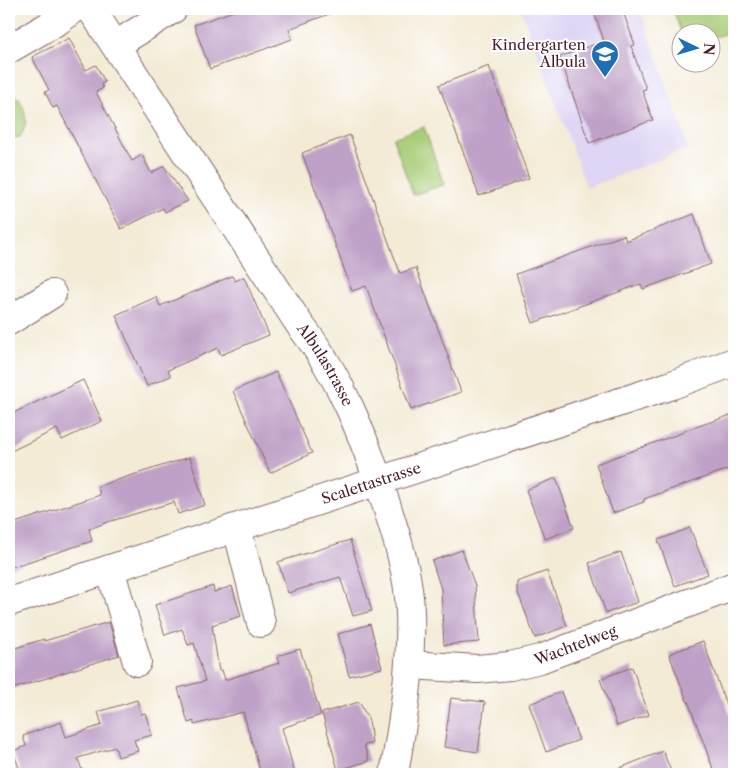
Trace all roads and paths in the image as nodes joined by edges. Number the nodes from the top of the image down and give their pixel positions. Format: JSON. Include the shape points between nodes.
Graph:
{"nodes":[{"id":1,"x":74,"y":9,"type":"edge"},
{"id":2,"x":91,"y":9,"type":"edge"},
{"id":3,"x":173,"y":9,"type":"edge"},
{"id":4,"x":116,"y":45,"type":"junction"},
{"id":5,"x":9,"y":49,"type":"edge"},
{"id":6,"x":52,"y":294,"type":"dead end"},
{"id":7,"x":9,"y":321,"type":"edge"},
{"id":8,"x":734,"y":362,"type":"edge"},
{"id":9,"x":378,"y":481,"type":"junction"},
{"id":10,"x":237,"y":528,"type":"junction"},
{"id":11,"x":110,"y":569,"type":"junction"},
{"id":12,"x":734,"y":586,"type":"edge"},
{"id":13,"x":9,"y":602,"type":"edge"},
{"id":14,"x":261,"y":624,"type":"dead end"},
{"id":15,"x":137,"y":662,"type":"dead end"},
{"id":16,"x":410,"y":665,"type":"junction"},
{"id":17,"x":394,"y":774,"type":"edge"}],
"edges":[{"from":1,"to":5,"type":"street"},
{"from":2,"to":4,"type":"street","name":"Albulastrasse"},
{"from":3,"to":4,"type":"street"},
{"from":4,"to":9,"type":"street","name":"Albulastrasse","via":[[300,325],[320,350],[361,430]]},
{"from":6,"to":7,"type":"street"},
{"from":8,"to":9,"type":"street","name":"Scalettastrasse"},
{"from":9,"to":10,"type":"street","name":"Scalettastrasse"},
{"from":9,"to":16,"type":"street","name":"Albulastrasse","via":[[405,576],[410,610]]},
{"from":10,"to":11,"type":"street","name":"Scalettastrasse"},
{"from":10,"to":14,"type":"street"},
{"from":11,"to":13,"type":"street","name":"Scalettastrasse"},
{"from":11,"to":15,"type":"street"},
{"from":12,"to":16,"type":"street","name":"Wachtelweg","via":[[540,659],[477,669]]},
{"from":16,"to":17,"type":"street","name":"Albulastrasse"}]}
